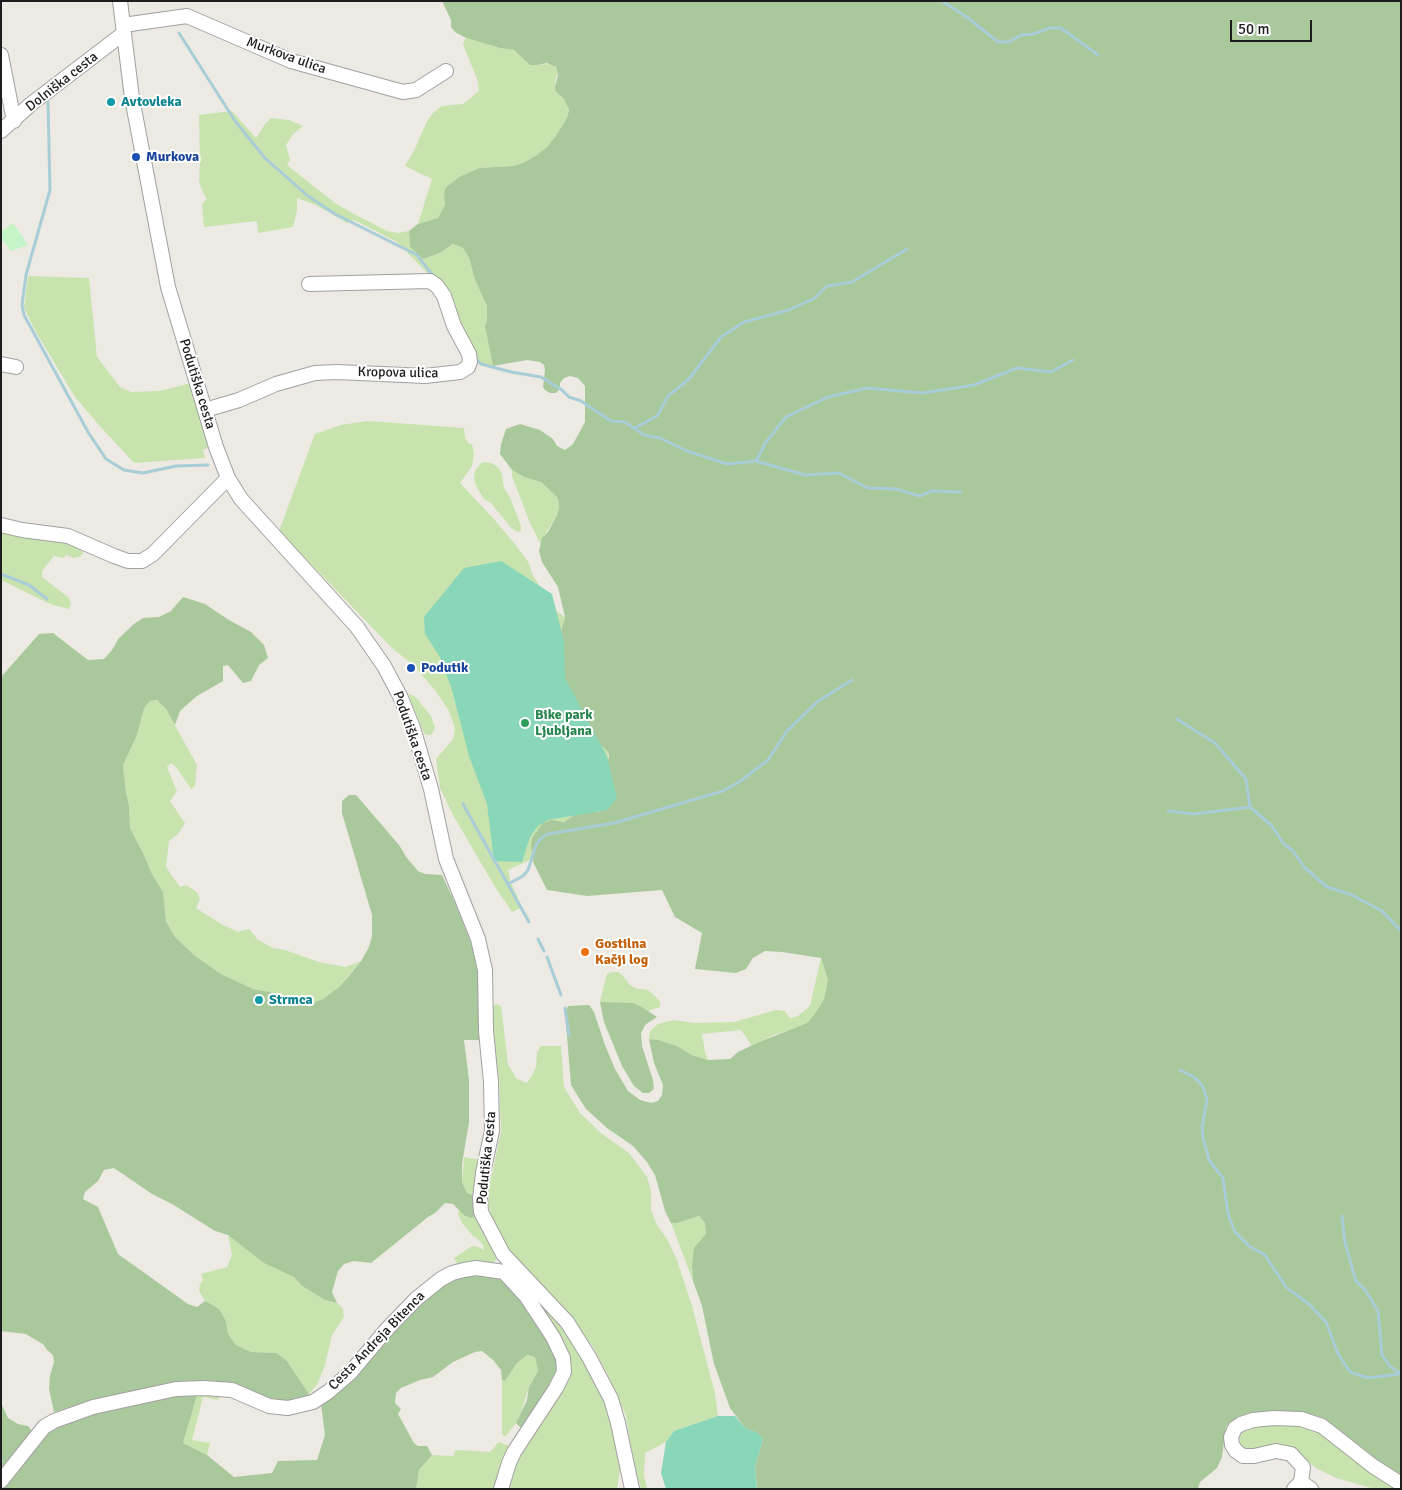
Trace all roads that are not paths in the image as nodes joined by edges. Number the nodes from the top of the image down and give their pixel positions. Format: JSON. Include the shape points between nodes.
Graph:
{"nodes":[{"id":1,"x":120,"y":1,"type":"edge"},
{"id":2,"x":123,"y":29,"type":"junction"},
{"id":3,"x":1,"y":55,"type":"edge"},
{"id":4,"x":446,"y":71,"type":"dead end"},
{"id":5,"x":14,"y":121,"type":"junction"},
{"id":6,"x":1,"y":131,"type":"edge"},
{"id":7,"x":309,"y":284,"type":"dead end"},
{"id":8,"x":1,"y":364,"type":"edge"},
{"id":9,"x":16,"y":367,"type":"dead end"},
{"id":10,"x":205,"y":410,"type":"junction"},
{"id":11,"x":228,"y":478,"type":"junction"},
{"id":12,"x":1,"y":525,"type":"edge"},
{"id":13,"x":509,"y":1269,"type":"junction"},
{"id":14,"x":1,"y":1481,"type":"edge"},
{"id":15,"x":1401,"y":1484,"type":"edge"},
{"id":16,"x":1302,"y":1486,"type":"edge"},
{"id":17,"x":501,"y":1489,"type":"edge"},
{"id":18,"x":632,"y":1489,"type":"edge"}],
"edges":[{"from":1,"to":2,"type":"street","name":"Podutiška cesta"},
{"from":2,"to":4,"type":"street","name":"Murkova ulica","via":[[187,16],[291,61],[403,92],[416,90]]},
{"from":2,"to":5,"type":"street","name":"Dolniška cesta"},
{"from":2,"to":10,"type":"street","name":"Podutiška cesta","via":[[132,98],[168,287]]},
{"from":3,"to":5,"type":"street"},
{"from":5,"to":6,"type":"street","name":"Dolniška cesta"},
{"from":7,"to":10,"type":"street","name":"Kropova ulica","via":[[430,282],[444,296],[454,326],[470,354],[468,367],[460,372],[425,376],[316,373]]},
{"from":8,"to":9,"type":"street"},
{"from":10,"to":11,"type":"street","name":"Podutiška cesta"},
{"from":11,"to":12,"type":"street","via":[[142,562],[128,561],[68,536]]},
{"from":11,"to":13,"type":"street","name":"Podutiška cesta","via":[[241,499],[357,627],[384,666],[412,728],[431,789],[446,859],[478,939],[485,970],[492,1131],[480,1198],[482,1212]]},
{"from":13,"to":14,"type":"street","name":"Cesta Andreja Bitenca","via":[[476,1268],[441,1278],[416,1298],[350,1373],[313,1402],[278,1407],[232,1390],[204,1388],[176,1389],[93,1407],[44,1427]]},
{"from":13,"to":17,"type":"street","via":[[553,1338],[563,1358],[564,1372],[508,1463]]},
{"from":13,"to":18,"type":"street","name":"Podutiška cesta","via":[[538,1290],[566,1322],[589,1357],[611,1400]]},
{"from":15,"to":16,"type":"street","via":[[1322,1426],[1301,1418],[1254,1420],[1235,1428],[1232,1445],[1243,1456],[1276,1452],[1291,1454],[1302,1466]]}]}
